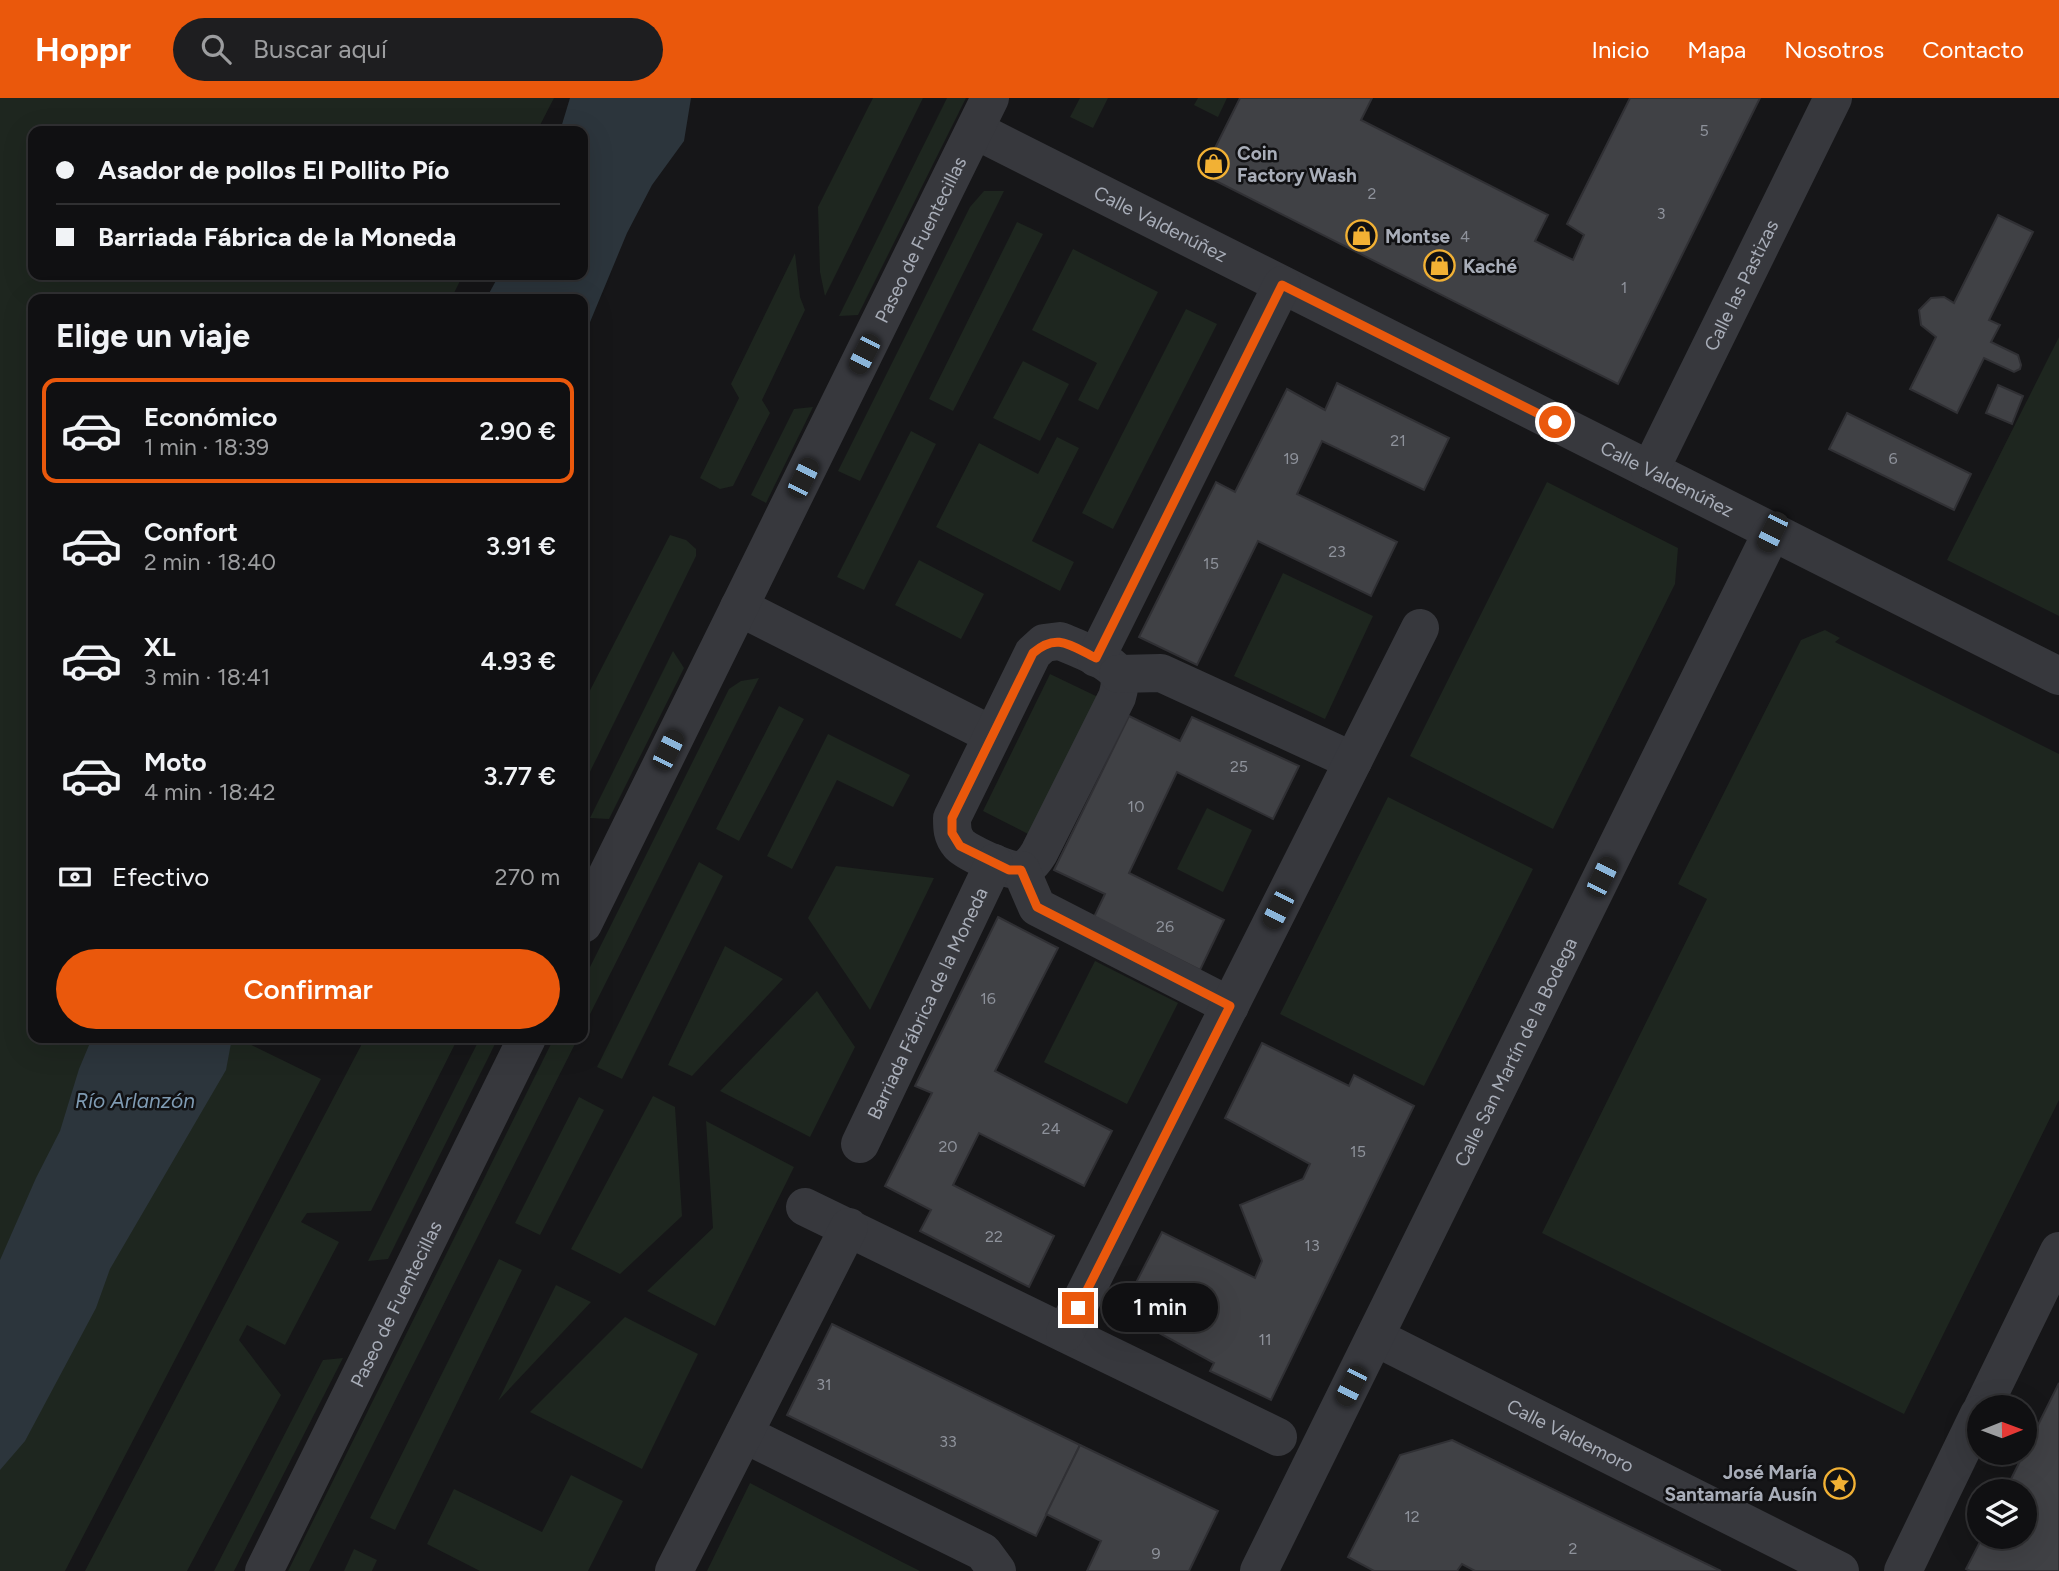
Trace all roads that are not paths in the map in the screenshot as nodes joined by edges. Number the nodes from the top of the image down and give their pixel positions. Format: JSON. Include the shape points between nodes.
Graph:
{"nodes":[{"id":1,"x":1833,"y":98,"type":"edge"},
{"id":2,"x":983,"y":114,"type":"edge"},
{"id":3,"x":1282,"y":285,"type":"junction"},
{"id":4,"x":1650,"y":470,"type":"junction"},
{"id":5,"x":1772,"y":532,"type":"junction"},
{"id":6,"x":739,"y":607,"type":"junction"},
{"id":7,"x":1420,"y":628,"type":"dead end"},
{"id":8,"x":1107,"y":666,"type":"junction"},
{"id":9,"x":2059,"y":676,"type":"edge"},
{"id":10,"x":992,"y":735,"type":"junction"},
{"id":11,"x":1353,"y":761,"type":"junction"},
{"id":12,"x":1008,"y":866,"type":"junction"},
{"id":13,"x":588,"y":913,"type":"edge"},
{"id":14,"x":1230,"y":1006,"type":"junction"},
{"id":15,"x":525,"y":1043,"type":"edge"},
{"id":16,"x":860,"y":1144,"type":"dead end"},
{"id":17,"x":806,"y":1206,"type":"dead end"},
{"id":18,"x":849,"y":1227,"type":"junction"},
{"id":19,"x":2059,"y":1251,"type":"edge"},
{"id":20,"x":1065,"y":1333,"type":"junction"},
{"id":21,"x":1375,"y":1337,"type":"junction"},
{"id":22,"x":1989,"y":1395,"type":"edge"},
{"id":23,"x":744,"y":1434,"type":"junction"},
{"id":24,"x":1278,"y":1437,"type":"dead end"},
{"id":25,"x":1967,"y":1439,"type":"edge"},
{"id":26,"x":264,"y":1571,"type":"edge"},
{"id":27,"x":674,"y":1571,"type":"edge"},
{"id":28,"x":997,"y":1571,"type":"edge"},
{"id":29,"x":1259,"y":1571,"type":"edge"},
{"id":30,"x":1840,"y":1571,"type":"edge"},
{"id":31,"x":1903,"y":1571,"type":"edge"}],
"edges":[{"from":1,"to":4,"type":"street","name":"Calle las Pastizas"},
{"from":2,"to":3,"type":"street","name":"Calle Valdenúñez"},
{"from":2,"to":6,"type":"street","name":"Paseo de Fuentecillas"},
{"from":3,"to":4,"type":"street","name":"Calle Valdenúñez"},
{"from":3,"to":8,"type":"street","name":"Barriada Fábrica de la Moneda"},
{"from":4,"to":5,"type":"street","name":"Calle Valdenúñez"},
{"from":5,"to":9,"type":"street","name":"Calle Valdenúñez"},
{"from":5,"to":21,"type":"street","name":"Calle San Martín de la Bodega"},
{"from":6,"to":10,"type":"street"},
{"from":6,"to":13,"type":"street","name":"Paseo de Fuentecillas"},
{"from":7,"to":11,"type":"street"},
{"from":8,"to":10,"type":"street","name":"Barriada Fábrica de la Moneda","via":[[1060,641],[1044,643],[1033,653]]},
{"from":8,"to":11,"type":"street","name":"Barriada Fábrica de la Moneda","via":[[1161,673]]},
{"from":8,"to":12,"type":"street","name":"Barriada Fábrica de la Moneda","via":[[1119,686],[1117,697],[1039,853],[1031,864]]},
{"from":10,"to":12,"type":"street","name":"Barriada Fábrica de la Moneda","via":[[952,818],[952,833],[960,846]]},
{"from":11,"to":14,"type":"street"},
{"from":12,"to":14,"type":"street","via":[[1037,907]]},
{"from":12,"to":16,"type":"street","name":"Barriada Fábrica de la Moneda"},
{"from":14,"to":20,"type":"street"},
{"from":15,"to":26,"type":"street","name":"Paseo de Fuentecillas"},
{"from":17,"to":18,"type":"street"},
{"from":18,"to":20,"type":"street"},
{"from":18,"to":23,"type":"street"},
{"from":19,"to":22,"type":"street"},
{"from":20,"to":24,"type":"street"},
{"from":21,"to":29,"type":"street","name":"Calle San Martín de la Bodega"},
{"from":21,"to":30,"type":"street","name":"Calle Valdemoro"},
{"from":23,"to":27,"type":"street"},
{"from":23,"to":28,"type":"street","via":[[983,1552]]},
{"from":25,"to":31,"type":"street"}]}
